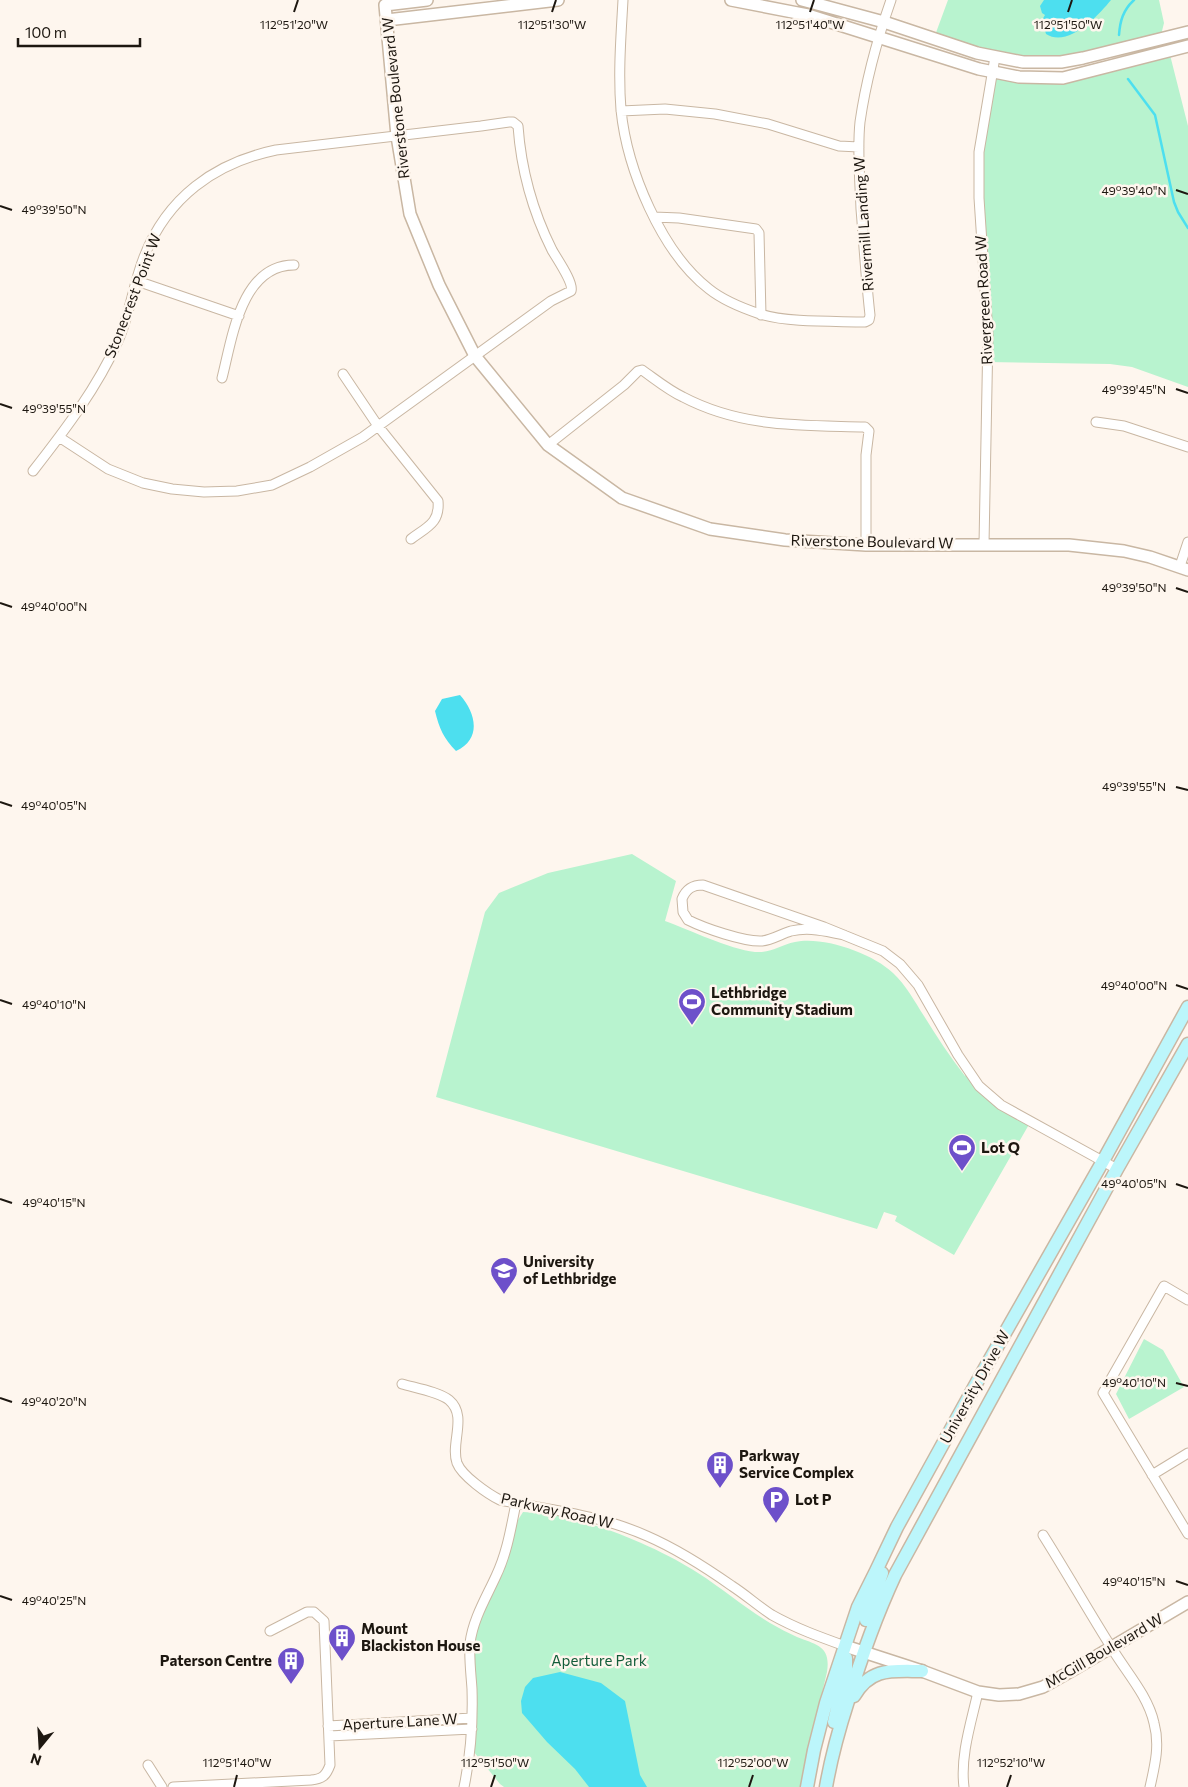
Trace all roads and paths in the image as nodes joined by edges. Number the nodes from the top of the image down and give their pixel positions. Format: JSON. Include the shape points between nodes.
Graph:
{"nodes":[{"id":1,"x":428,"y":0,"type":"edge"},
{"id":2,"x":558,"y":0,"type":"edge"},
{"id":3,"x":623,"y":0,"type":"edge"},
{"id":4,"x":730,"y":0,"type":"edge"},
{"id":5,"x":734,"y":0,"type":"edge"},
{"id":6,"x":802,"y":0,"type":"edge"},
{"id":7,"x":891,"y":0,"type":"edge"},
{"id":8,"x":503,"y":3,"type":"edge"},
{"id":9,"x":387,"y":20,"type":"junction"},
{"id":10,"x":884,"y":22,"type":"junction"},
{"id":11,"x":1188,"y":32,"type":"edge"},
{"id":12,"x":878,"y":37,"type":"junction"},
{"id":13,"x":1188,"y":46,"type":"edge"},
{"id":14,"x":995,"y":57,"type":"junction"},
{"id":15,"x":992,"y":73,"type":"junction"},
{"id":16,"x":621,"y":111,"type":"junction"},
{"id":17,"x":397,"y":136,"type":"junction"},
{"id":18,"x":859,"y":147,"type":"junction"},
{"id":19,"x":654,"y":216,"type":"junction"},
{"id":20,"x":294,"y":264,"type":"dead end"},
{"id":21,"x":137,"y":281,"type":"junction"},
{"id":22,"x":761,"y":315,"type":"junction"},
{"id":23,"x":238,"y":316,"type":"junction"},
{"id":24,"x":475,"y":356,"type":"junction"},
{"id":25,"x":343,"y":374,"type":"dead end"},
{"id":26,"x":222,"y":378,"type":"dead end"},
{"id":27,"x":1096,"y":422,"type":"dead end"},
{"id":28,"x":378,"y":426,"type":"junction"},
{"id":29,"x":59,"y":437,"type":"junction"},
{"id":30,"x":548,"y":444,"type":"junction"},
{"id":31,"x":1188,"y":447,"type":"edge"},
{"id":32,"x":33,"y":471,"type":"dead end"},
{"id":33,"x":411,"y":538,"type":"dead end"},
{"id":34,"x":1188,"y":542,"type":"edge"},
{"id":35,"x":984,"y":544,"type":"junction"},
{"id":36,"x":866,"y":545,"type":"junction"},
{"id":37,"x":1184,"y":568,"type":"edge"},
{"id":38,"x":844,"y":935,"type":"junction"},
{"id":39,"x":1188,"y":1007,"type":"edge"},
{"id":40,"x":1188,"y":1044,"type":"edge"},
{"id":41,"x":1103,"y":1161,"type":"junction"},
{"id":42,"x":1117,"y":1169,"type":"junction"},
{"id":43,"x":1188,"y":1300,"type":"edge"},
{"id":44,"x":402,"y":1384,"type":"dead end"},
{"id":45,"x":1188,"y":1453,"type":"edge"},
{"id":46,"x":1152,"y":1475,"type":"junction"},
{"id":47,"x":516,"y":1503,"type":"junction"},
{"id":48,"x":1188,"y":1534,"type":"edge"},
{"id":49,"x":1043,"y":1536,"type":"dead end"},
{"id":50,"x":885,"y":1551,"type":"junction"},
{"id":51,"x":1188,"y":1602,"type":"edge"},
{"id":52,"x":270,"y":1631,"type":"dead end"},
{"id":53,"x":845,"y":1646,"type":"junction"},
{"id":54,"x":1112,"y":1648,"type":"junction"},
{"id":55,"x":863,"y":1652,"type":"junction"},
{"id":56,"x":922,"y":1672,"type":"junction"},
{"id":57,"x":978,"y":1692,"type":"junction"},
{"id":58,"x":845,"y":1712,"type":"junction"},
{"id":59,"x":472,"y":1718,"type":"junction"},
{"id":60,"x":472,"y":1729,"type":"junction"},
{"id":61,"x":329,"y":1731,"type":"junction"},
{"id":62,"x":148,"y":1765,"type":"dead end"},
{"id":63,"x":827,"y":1784,"type":"edge"},
{"id":64,"x":162,"y":1787,"type":"edge"},
{"id":65,"x":173,"y":1787,"type":"edge"},
{"id":66,"x":464,"y":1787,"type":"edge"},
{"id":67,"x":807,"y":1787,"type":"edge"},
{"id":68,"x":964,"y":1787,"type":"edge"},
{"id":69,"x":1150,"y":1787,"type":"edge"}],
"edges":[{"from":1,"to":9,"type":"street","name":"Riverstone Boulevard W","via":[[385,5]]},
{"from":2,"to":8,"type":"street"},
{"from":3,"to":16,"type":"street","name":"Rivermill Landing W"},
{"from":4,"to":5,"type":"street"},
{"from":5,"to":12,"type":"street","via":[[808,15]]},
{"from":6,"to":10,"type":"street"},
{"from":7,"to":10,"type":"street","name":"Rivermill Landing W"},
{"from":8,"to":9,"type":"street"},
{"from":9,"to":17,"type":"street","name":"Riverstone Boulevard W"},
{"from":10,"to":12,"type":"street","name":"Rivermill Landing W"},
{"from":10,"to":14,"type":"street"},
{"from":11,"to":14,"type":"street","via":[[1061,62],[1023,62]]},
{"from":12,"to":15,"type":"street"},
{"from":12,"to":18,"type":"street","name":"Rivermill Landing W","via":[[860,123]]},
{"from":13,"to":15,"type":"street","via":[[1063,78]]},
{"from":14,"to":15,"type":"street","name":"Rivergreen Road W"},
{"from":15,"to":35,"type":"street","name":"Rivergreen Road W","via":[[981,136],[979,189],[988,334]]},
{"from":16,"to":18,"type":"street","via":[[665,109],[715,114],[768,124],[840,146]]},
{"from":16,"to":19,"type":"street","name":"Rivermill Landing W","via":[[631,161]]},
{"from":17,"to":21,"type":"street","name":"Stonecrest Point W","via":[[276,150],[246,157],[209,175],[186,193],[166,217],[150,242]]},
{"from":17,"to":24,"type":"street","name":"Riverstone Boulevard W","via":[[410,214],[439,285]]},
{"from":17,"to":24,"type":"street","name":"Stonecrest Point W","via":[[509,122],[518,126],[520,148],[535,208],[548,242],[573,288]]},
{"from":18,"to":22,"type":"street","name":"Rivermill Landing W","via":[[869,320],[783,319]]},
{"from":19,"to":22,"type":"street","name":"Rivermill Landing W","via":[[669,243],[709,290]]},
{"from":19,"to":22,"type":"street","via":[[756,229]]},
{"from":20,"to":23,"type":"street","via":[[266,273],[249,290]]},
{"from":21,"to":23,"type":"street"},
{"from":21,"to":29,"type":"street","name":"Stonecrest Point W","via":[[127,318],[106,366]]},
{"from":23,"to":26,"type":"street"},
{"from":24,"to":28,"type":"street"},
{"from":24,"to":30,"type":"street","name":"Riverstone Boulevard W"},
{"from":25,"to":28,"type":"street"},
{"from":27,"to":31,"type":"street","via":[[1124,426]]},
{"from":28,"to":29,"type":"street","via":[[310,467],[272,485],[237,491],[201,492],[143,483],[108,469]]},
{"from":28,"to":33,"type":"street","via":[[438,501],[439,512],[434,522]]},
{"from":29,"to":32,"type":"street","name":"Stonecrest Point W"},
{"from":30,"to":36,"type":"street","name":"Riverstone Boulevard W","via":[[622,498],[710,529],[786,540]]},
{"from":30,"to":36,"type":"street","via":[[638,370],[681,397],[732,417],[778,424],[865,427],[869,431]]},
{"from":34,"to":37,"type":"street"},
{"from":35,"to":36,"type":"street","name":"Riverstone Boulevard W"},
{"from":35,"to":37,"type":"street","name":"Riverstone Boulevard W","via":[[1097,547],[1150,557]]},
{"from":38,"to":38,"type":"street","via":[[809,929],[788,932],[769,940],[744,940],[688,920],[683,912],[682,899],[691,887],[703,885]]},
{"from":38,"to":41,"type":"street","via":[[883,951],[900,964],[918,985],[968,1070],[994,1100]]},
{"from":39,"to":41,"type":"main road","name":"University Drive W"},
{"from":40,"to":42,"type":"main road","name":"University Drive W"},
{"from":41,"to":42,"type":"street"},
{"from":41,"to":50,"type":"main road","name":"University Drive W"},
{"from":42,"to":55,"type":"main road","name":"University Drive W","via":[[894,1575]]},
{"from":43,"to":46,"type":"street","via":[[1164,1286],[1103,1394]]},
{"from":44,"to":47,"type":"street","name":"Parkway Road W","via":[[451,1401],[457,1410],[458,1464],[490,1496]]},
{"from":45,"to":46,"type":"street"},
{"from":46,"to":48,"type":"street"},
{"from":47,"to":53,"type":"street","name":"Parkway Road W","via":[[571,1512],[648,1536],[705,1568],[770,1614]]},
{"from":47,"to":59,"type":"street","via":[[502,1561],[473,1627],[470,1644]]},
{"from":49,"to":54,"type":"street"},
{"from":50,"to":53,"type":"main road","name":"University Drive W","via":[[858,1607]]},
{"from":50,"to":55,"type":"main road","via":[[882,1574],[860,1645]]},
{"from":51,"to":54,"type":"street","name":"McGill Boulevard W"},
{"from":52,"to":61,"type":"street","via":[[307,1612],[314,1612],[324,1621]]},
{"from":53,"to":55,"type":"street","name":"McGill Boulevard W"},
{"from":53,"to":63,"type":"main road","via":[[846,1668],[834,1719]]},
{"from":53,"to":67,"type":"main road","name":"University Drive W","via":[[826,1703]]},
{"from":54,"to":57,"type":"street","name":"McGill Boulevard W","via":[[1043,1687],[1019,1694]]},
{"from":54,"to":69,"type":"street","via":[[1148,1704],[1154,1722],[1157,1756]]},
{"from":55,"to":56,"type":"street","name":"McGill Boulevard W"},
{"from":55,"to":58,"type":"main road","name":"University Drive W"},
{"from":56,"to":57,"type":"street","name":"McGill Boulevard W"},
{"from":56,"to":58,"type":"main road","via":[[891,1671],[870,1677],[858,1688]]},
{"from":57,"to":68,"type":"street","via":[[963,1760]]},
{"from":58,"to":63,"type":"main road","name":"University Drive W"},
{"from":59,"to":60,"type":"street"},
{"from":59,"to":61,"type":"street","name":"Aperture Lane W"},
{"from":60,"to":61,"type":"street","name":"Aperture Lane W"},
{"from":60,"to":66,"type":"street"},
{"from":61,"to":65,"type":"street","via":[[330,1765],[324,1777]]},
{"from":62,"to":64,"type":"street"}]}
